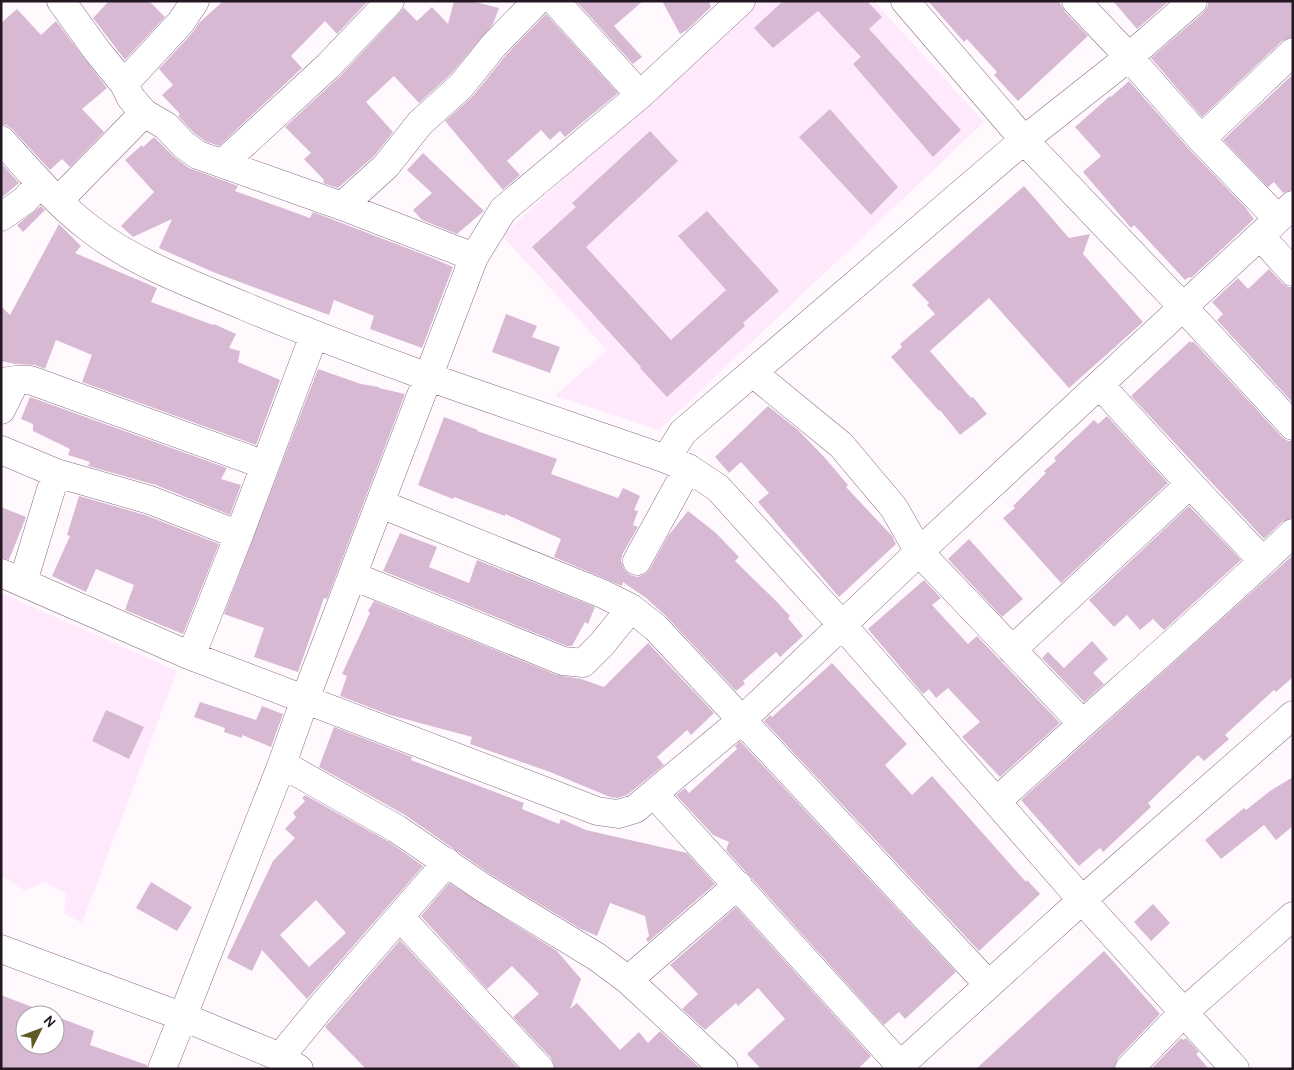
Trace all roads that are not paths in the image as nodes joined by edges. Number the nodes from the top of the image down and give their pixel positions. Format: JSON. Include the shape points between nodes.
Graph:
{"nodes":[{"id":1,"x":61,"y":1,"type":"edge"},
{"id":2,"x":195,"y":1,"type":"edge"},
{"id":3,"x":390,"y":1,"type":"edge"},
{"id":4,"x":537,"y":1,"type":"edge"},
{"id":5,"x":556,"y":1,"type":"edge"},
{"id":6,"x":905,"y":1,"type":"edge"},
{"id":7,"x":1076,"y":1,"type":"edge"},
{"id":8,"x":1189,"y":2,"type":"edge"},
{"id":9,"x":734,"y":4,"type":"edge"},
{"id":10,"x":1293,"y":52,"type":"edge"},
{"id":11,"x":1129,"y":57,"type":"junction"},
{"id":12,"x":124,"y":84,"type":"junction"},
{"id":13,"x":640,"y":95,"type":"junction"},
{"id":14,"x":144,"y":113,"type":"junction"},
{"id":15,"x":1201,"y":139,"type":"junction"},
{"id":16,"x":1,"y":140,"type":"edge"},
{"id":17,"x":1024,"y":140,"type":"junction"},
{"id":18,"x":223,"y":163,"type":"junction"},
{"id":19,"x":49,"y":192,"type":"junction"},
{"id":20,"x":342,"y":206,"type":"junction"},
{"id":21,"x":1,"y":218,"type":"edge"},
{"id":22,"x":1277,"y":220,"type":"edge"},
{"id":23,"x":474,"y":257,"type":"junction"},
{"id":24,"x":1293,"y":272,"type":"edge"},
{"id":25,"x":1183,"y":307,"type":"junction"},
{"id":26,"x":314,"y":335,"type":"junction"},
{"id":27,"x":753,"y":373,"type":"junction"},
{"id":28,"x":429,"y":378,"type":"junction"},
{"id":29,"x":8,"y":381,"type":"edge"},
{"id":30,"x":1100,"y":385,"type":"junction"},
{"id":31,"x":1,"y":410,"type":"edge"},
{"id":32,"x":1293,"y":426,"type":"edge"},
{"id":33,"x":1,"y":450,"type":"edge"},
{"id":34,"x":677,"y":464,"type":"junction"},
{"id":35,"x":265,"y":466,"type":"junction"},
{"id":36,"x":56,"y":473,"type":"junction"},
{"id":37,"x":1190,"y":484,"type":"junction"},
{"id":38,"x":381,"y":504,"type":"junction"},
{"id":39,"x":1293,"y":533,"type":"edge"},
{"id":40,"x":239,"y":535,"type":"junction"},
{"id":41,"x":920,"y":552,"type":"junction"},
{"id":42,"x":637,"y":561,"type":"dead end"},
{"id":43,"x":1263,"y":561,"type":"junction"},
{"id":44,"x":353,"y":576,"type":"junction"},
{"id":45,"x":12,"y":577,"type":"edge"},
{"id":46,"x":631,"y":608,"type":"junction"},
{"id":47,"x":843,"y":626,"type":"junction"},
{"id":48,"x":1012,"y":650,"type":"junction"},
{"id":49,"x":191,"y":656,"type":"junction"},
{"id":50,"x":305,"y":699,"type":"junction"},
{"id":51,"x":1293,"y":714,"type":"edge"},
{"id":52,"x":743,"y":719,"type":"junction"},
{"id":53,"x":1082,"y":723,"type":"junction"},
{"id":54,"x":282,"y":764,"type":"junction"},
{"id":55,"x":654,"y":794,"type":"junction"},
{"id":56,"x":997,"y":801,"type":"junction"},
{"id":57,"x":446,"y":862,"type":"junction"},
{"id":58,"x":738,"y":886,"type":"junction"},
{"id":59,"x":1082,"y":900,"type":"junction"},
{"id":60,"x":1293,"y":916,"type":"edge"},
{"id":61,"x":400,"y":918,"type":"junction"},
{"id":62,"x":1,"y":949,"type":"edge"},
{"id":63,"x":628,"y":980,"type":"junction"},
{"id":64,"x":988,"y":984,"type":"junction"},
{"id":65,"x":1184,"y":1012,"type":"junction"},
{"id":66,"x":181,"y":1016,"type":"junction"},
{"id":67,"x":290,"y":1063,"type":"edge"},
{"id":68,"x":898,"y":1067,"type":"edge"},
{"id":69,"x":162,"y":1069,"type":"edge"},
{"id":70,"x":540,"y":1069,"type":"edge"},
{"id":71,"x":724,"y":1069,"type":"edge"},
{"id":72,"x":1129,"y":1069,"type":"edge"},
{"id":73,"x":1235,"y":1069,"type":"edge"}],
"edges":[{"from":1,"to":12,"type":"street"},
{"from":2,"to":12,"type":"street","via":[[181,22]]},
{"from":3,"to":18,"type":"street","via":[[328,66]]},
{"from":4,"to":20,"type":"street","via":[[461,86],[420,123],[386,166]]},
{"from":5,"to":13,"type":"street"},
{"from":6,"to":17,"type":"street"},
{"from":7,"to":11,"type":"street"},
{"from":8,"to":11,"type":"street"},
{"from":9,"to":13,"type":"street"},
{"from":10,"to":15,"type":"street"},
{"from":11,"to":15,"type":"street"},
{"from":11,"to":17,"type":"street"},
{"from":12,"to":14,"type":"street"},
{"from":13,"to":23,"type":"street","via":[[503,210]]},
{"from":14,"to":18,"type":"street","via":[[166,126],[184,146],[198,155]]},
{"from":14,"to":19,"type":"street"},
{"from":15,"to":22,"type":"street"},
{"from":16,"to":19,"type":"street"},
{"from":17,"to":25,"type":"street"},
{"from":17,"to":27,"type":"street"},
{"from":18,"to":20,"type":"street"},
{"from":19,"to":21,"type":"street","via":[[25,200]]},
{"from":19,"to":26,"type":"street","via":[[90,229],[145,264]]},
{"from":20,"to":23,"type":"street"},
{"from":22,"to":24,"type":"street"},
{"from":22,"to":25,"type":"street"},
{"from":23,"to":28,"type":"street"},
{"from":25,"to":30,"type":"street"},
{"from":25,"to":32,"type":"street"},
{"from":26,"to":28,"type":"street"},
{"from":26,"to":35,"type":"street"},
{"from":27,"to":34,"type":"street","via":[[683,432]]},
{"from":27,"to":41,"type":"street","via":[[841,445],[894,508]]},
{"from":28,"to":34,"type":"street"},
{"from":28,"to":38,"type":"street"},
{"from":29,"to":31,"type":"street"},
{"from":29,"to":35,"type":"street","via":[[30,380]]},
{"from":30,"to":37,"type":"street"},
{"from":30,"to":41,"type":"street"},
{"from":33,"to":36,"type":"street"},
{"from":34,"to":42,"type":"street"},
{"from":34,"to":47,"type":"street","via":[[718,488]]},
{"from":35,"to":40,"type":"street"},
{"from":36,"to":40,"type":"street","via":[[150,500]]},
{"from":36,"to":45,"type":"street"},
{"from":37,"to":43,"type":"street"},
{"from":37,"to":48,"type":"street"},
{"from":38,"to":44,"type":"street"},
{"from":38,"to":46,"type":"street"},
{"from":39,"to":43,"type":"street"},
{"from":40,"to":49,"type":"street"},
{"from":41,"to":47,"type":"street"},
{"from":41,"to":48,"type":"street"},
{"from":43,"to":53,"type":"street"},
{"from":44,"to":46,"type":"street","via":[[563,662],[582,663]]},
{"from":44,"to":50,"type":"street"},
{"from":45,"to":49,"type":"street"},
{"from":46,"to":52,"type":"street","via":[[656,628]]},
{"from":47,"to":52,"type":"street"},
{"from":47,"to":56,"type":"street"},
{"from":48,"to":53,"type":"street"},
{"from":49,"to":50,"type":"street"},
{"from":50,"to":54,"type":"street"},
{"from":50,"to":55,"type":"street","via":[[597,811],[618,814],[635,809]]},
{"from":51,"to":59,"type":"street"},
{"from":52,"to":55,"type":"street"},
{"from":52,"to":64,"type":"street"},
{"from":53,"to":56,"type":"street"},
{"from":54,"to":57,"type":"street","via":[[397,829]]},
{"from":54,"to":66,"type":"street"},
{"from":55,"to":58,"type":"street"},
{"from":56,"to":59,"type":"street"},
{"from":57,"to":61,"type":"street"},
{"from":57,"to":63,"type":"street"},
{"from":58,"to":63,"type":"street"},
{"from":58,"to":68,"type":"street"},
{"from":59,"to":64,"type":"street"},
{"from":59,"to":65,"type":"street"},
{"from":60,"to":65,"type":"street"},
{"from":61,"to":67,"type":"street","via":[[322,1006]]},
{"from":61,"to":70,"type":"street"},
{"from":62,"to":66,"type":"street"},
{"from":63,"to":71,"type":"street"},
{"from":64,"to":68,"type":"street"},
{"from":65,"to":72,"type":"street"},
{"from":65,"to":73,"type":"street"},
{"from":66,"to":67,"type":"street"},
{"from":66,"to":69,"type":"street"}]}
